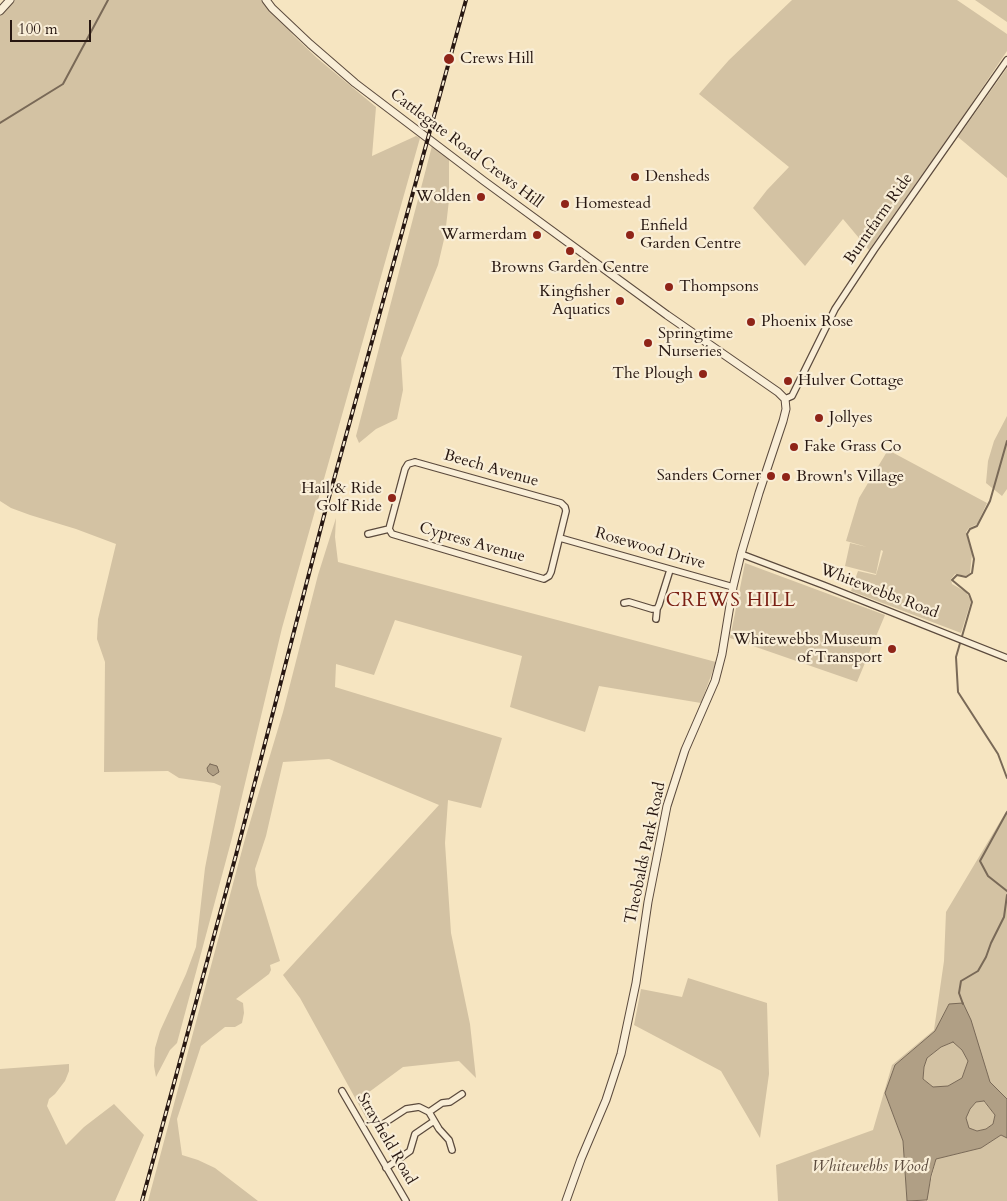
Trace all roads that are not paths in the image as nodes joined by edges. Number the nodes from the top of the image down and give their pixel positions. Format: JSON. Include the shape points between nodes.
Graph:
{"nodes":[{"id":1,"x":10,"y":0,"type":"edge"},
{"id":2,"x":266,"y":0,"type":"edge"},
{"id":3,"x":0,"y":11,"type":"edge"},
{"id":4,"x":1007,"y":60,"type":"edge"},
{"id":5,"x":784,"y":397,"type":"junction"},
{"id":6,"x":389,"y":529,"type":"junction"},
{"id":7,"x":368,"y":534,"type":"dead end"},
{"id":8,"x":560,"y":538,"type":"junction"},
{"id":9,"x":741,"y":554,"type":"junction"},
{"id":10,"x":670,"y":570,"type":"junction"},
{"id":11,"x":733,"y":587,"type":"junction"},
{"id":12,"x":624,"y":603,"type":"dead end"},
{"id":13,"x":657,"y":609,"type":"junction"},
{"id":14,"x":656,"y":619,"type":"dead end"},
{"id":15,"x":1007,"y":658,"type":"edge"},
{"id":16,"x":342,"y":1091,"type":"dead end"},
{"id":17,"x":462,"y":1094,"type":"dead end"},
{"id":18,"x":429,"y":1112,"type":"junction"},
{"id":19,"x":434,"y":1121,"type":"junction"},
{"id":20,"x":383,"y":1124,"type":"dead end"},
{"id":21,"x":452,"y":1150,"type":"dead end"},
{"id":22,"x":386,"y":1168,"type":"junction"},
{"id":23,"x":406,"y":1201,"type":"edge"},
{"id":24,"x":566,"y":1201,"type":"edge"}],
"edges":[{"from":1,"to":3,"type":"street"},
{"from":2,"to":5,"type":"street","name":"Cattlegate Road Crews Hill","via":[[355,83],[667,315]]},
{"from":4,"to":5,"type":"street","name":"Burntfarm Ride","via":[[835,309],[792,396]]},
{"from":5,"to":9,"type":"street","name":"Theobalds Park Road","via":[[783,421]]},
{"from":6,"to":7,"type":"street"},
{"from":6,"to":8,"type":"street","name":"Cypress Avenue","via":[[392,534],[544,579],[549,576]]},
{"from":6,"to":8,"type":"street","name":"Beech Avenue","via":[[405,469],[415,462],[561,503],[566,510]]},
{"from":8,"to":10,"type":"street","name":"Rosewood Drive"},
{"from":9,"to":11,"type":"street","name":"Theobalds Park Road"},
{"from":9,"to":15,"type":"street","name":"Whitewebbs Road"},
{"from":10,"to":11,"type":"street","name":"Rosewood Drive"},
{"from":10,"to":13,"type":"street"},
{"from":11,"to":24,"type":"street","name":"Theobalds Park Road","via":[[715,682],[685,750],[665,813],[622,1054]]},
{"from":12,"to":13,"type":"street"},
{"from":13,"to":14,"type":"street"},
{"from":16,"to":22,"type":"street","name":"Strayfield Road"},
{"from":17,"to":18,"type":"street"},
{"from":18,"to":19,"type":"street"},
{"from":18,"to":20,"type":"street","via":[[419,1107],[406,1109]]},
{"from":19,"to":21,"type":"street","via":[[449,1140]]},
{"from":19,"to":22,"type":"street","via":[[415,1134],[410,1151]]},
{"from":22,"to":23,"type":"street","name":"Strayfield Road"}]}
